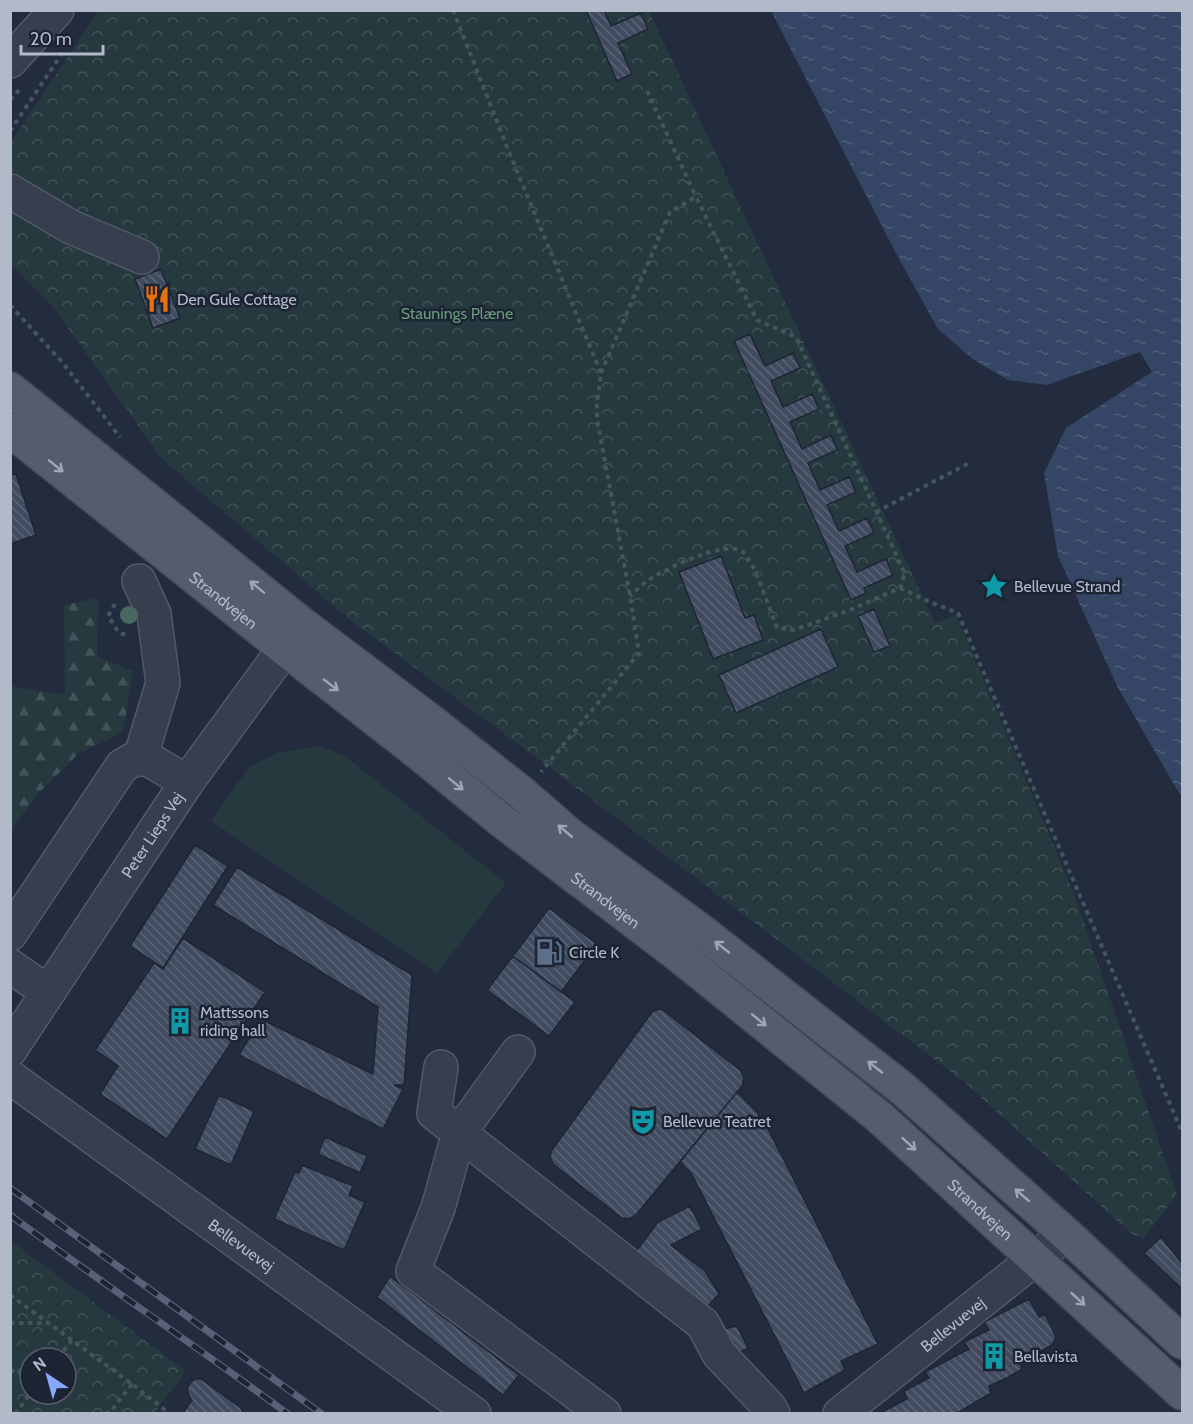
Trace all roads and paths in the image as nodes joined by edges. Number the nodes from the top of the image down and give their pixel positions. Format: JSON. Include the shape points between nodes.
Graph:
{"nodes":[{"id":1,"x":57,"y":10,"type":"edge"},
{"id":2,"x":453,"y":10,"type":"edge"},
{"id":3,"x":66,"y":48,"type":"dead end"},
{"id":4,"x":10,"y":61,"type":"edge"},
{"id":5,"x":647,"y":91,"type":"dead end"},
{"id":6,"x":10,"y":131,"type":"edge"},
{"id":7,"x":10,"y":191,"type":"edge"},
{"id":8,"x":696,"y":198,"type":"junction"},
{"id":9,"x":142,"y":257,"type":"dead end"},
{"id":10,"x":10,"y":305,"type":"edge"},
{"id":11,"x":601,"y":373,"type":"junction"},
{"id":12,"x":10,"y":389,"type":"edge"},
{"id":13,"x":10,"y":430,"type":"edge"},
{"id":14,"x":122,"y":440,"type":"dead end"},
{"id":15,"x":969,"y":463,"type":"dead end"},
{"id":16,"x":876,"y":512,"type":"junction"},
{"id":17,"x":139,"y":581,"type":"dead end"},
{"id":18,"x":900,"y":588,"type":"junction"},
{"id":19,"x":630,"y":596,"type":"junction"},
{"id":20,"x":294,"y":636,"type":"junction"},
{"id":21,"x":140,"y":759,"type":"junction"},
{"id":22,"x":187,"y":782,"type":"junction"},
{"id":23,"x":523,"y":794,"type":"junction"},
{"id":24,"x":696,"y":927,"type":"junction"},
{"id":25,"x":10,"y":934,"type":"edge"},
{"id":26,"x":677,"y":954,"type":"junction"},
{"id":27,"x":10,"y":966,"type":"edge"},
{"id":28,"x":48,"y":992,"type":"junction"},
{"id":29,"x":10,"y":1050,"type":"edge"},
{"id":30,"x":518,"y":1052,"type":"dead end"},
{"id":31,"x":441,"y":1068,"type":"dead end"},
{"id":32,"x":10,"y":1077,"type":"edge"},
{"id":33,"x":1182,"y":1132,"type":"edge"},
{"id":34,"x":459,"y":1133,"type":"junction"},
{"id":35,"x":1066,"y":1234,"type":"junction"},
{"id":36,"x":1035,"y":1259,"type":"junction"},
{"id":37,"x":10,"y":1295,"type":"edge"},
{"id":38,"x":10,"y":1323,"type":"edge"},
{"id":39,"x":49,"y":1323,"type":"junction"},
{"id":40,"x":72,"y":1340,"type":"junction"},
{"id":41,"x":1182,"y":1342,"type":"edge"},
{"id":42,"x":67,"y":1346,"type":"edge"},
{"id":43,"x":132,"y":1384,"type":"junction"},
{"id":44,"x":1182,"y":1393,"type":"edge"},
{"id":45,"x":768,"y":1411,"type":"edge"},
{"id":46,"x":105,"y":1413,"type":"edge"},
{"id":47,"x":170,"y":1413,"type":"edge"},
{"id":48,"x":474,"y":1413,"type":"edge"},
{"id":49,"x":604,"y":1413,"type":"edge"},
{"id":50,"x":840,"y":1413,"type":"edge"}],
"edges":[{"from":1,"to":4,"type":"street"},
{"from":2,"to":11,"type":"path"},
{"from":3,"to":6,"type":"path"},
{"from":5,"to":8,"type":"path"},
{"from":7,"to":9,"type":"street","via":[[71,227]]},
{"from":8,"to":11,"type":"path","via":[[670,212]]},
{"from":8,"to":16,"type":"path","via":[[757,321],[796,337]]},
{"from":10,"to":14,"type":"path","via":[[62,362]]},
{"from":11,"to":19,"type":"path","via":[[597,418]]},
{"from":20,"to":12,"type":"main road","name":"Strandvejen","one_way":true},
{"from":13,"to":20,"type":"main road","name":"Strandvejen","one_way":true},
{"from":15,"to":16,"type":"path"},
{"from":16,"to":18,"type":"path","via":[[905,574]]},
{"from":17,"to":21,"type":"street","via":[[154,614],[163,683]]},
{"from":18,"to":19,"type":"path","via":[[794,630],[777,628],[753,566],[743,552],[731,548],[675,566],[650,579]]},
{"from":18,"to":33,"type":"path","via":[[958,612]]},
{"from":19,"to":23,"type":"path","via":[[639,653]]},
{"from":20,"to":22,"type":"street","name":"Peter Lieps Vej"},
{"from":20,"to":23,"type":"main road","name":"Strandvejen","via":[[428,719]]},
{"from":20,"to":26,"type":"main road","name":"Strandvejen","one_way":true,"via":[[411,747]]},
{"from":21,"to":22,"type":"street","via":[[148,759]]},
{"from":21,"to":25,"type":"street","via":[[122,766]]},
{"from":22,"to":28,"type":"street","name":"Peter Lieps Vej"},
{"from":24,"to":23,"type":"main road","name":"Strandvejen","one_way":true,"via":[[570,835]]},
{"from":24,"to":26,"type":"street"},
{"from":35,"to":24,"type":"main road","name":"Strandvejen","one_way":true,"via":[[903,1089]]},
{"from":26,"to":36,"type":"main road","name":"Strandvejen","one_way":true,"via":[[878,1116]]},
{"from":27,"to":28,"type":"street"},
{"from":28,"to":29,"type":"street","name":"Peter Lieps Vej"},
{"from":30,"to":34,"type":"street"},
{"from":31,"to":34,"type":"street","via":[[434,1113]]},
{"from":32,"to":48,"type":"street","name":"Bellevuevej"},
{"from":34,"to":45,"type":"street","via":[[703,1324],[719,1354]]},
{"from":34,"to":49,"type":"street","via":[[438,1208],[413,1271]]},
{"from":35,"to":36,"type":"street","name":"Bellevuevej"},
{"from":35,"to":41,"type":"main road","name":"Strandvejen"},
{"from":36,"to":44,"type":"main road","name":"Strandvejen","one_way":true},
{"from":36,"to":50,"type":"street","name":"Bellevuevej"},
{"from":37,"to":39,"type":"path"},
{"from":38,"to":39,"type":"path"},
{"from":39,"to":40,"type":"path"},
{"from":40,"to":42,"type":"path"},
{"from":40,"to":43,"type":"path"},
{"from":43,"to":46,"type":"path","via":[[111,1411]]},
{"from":43,"to":47,"type":"path"}]}
